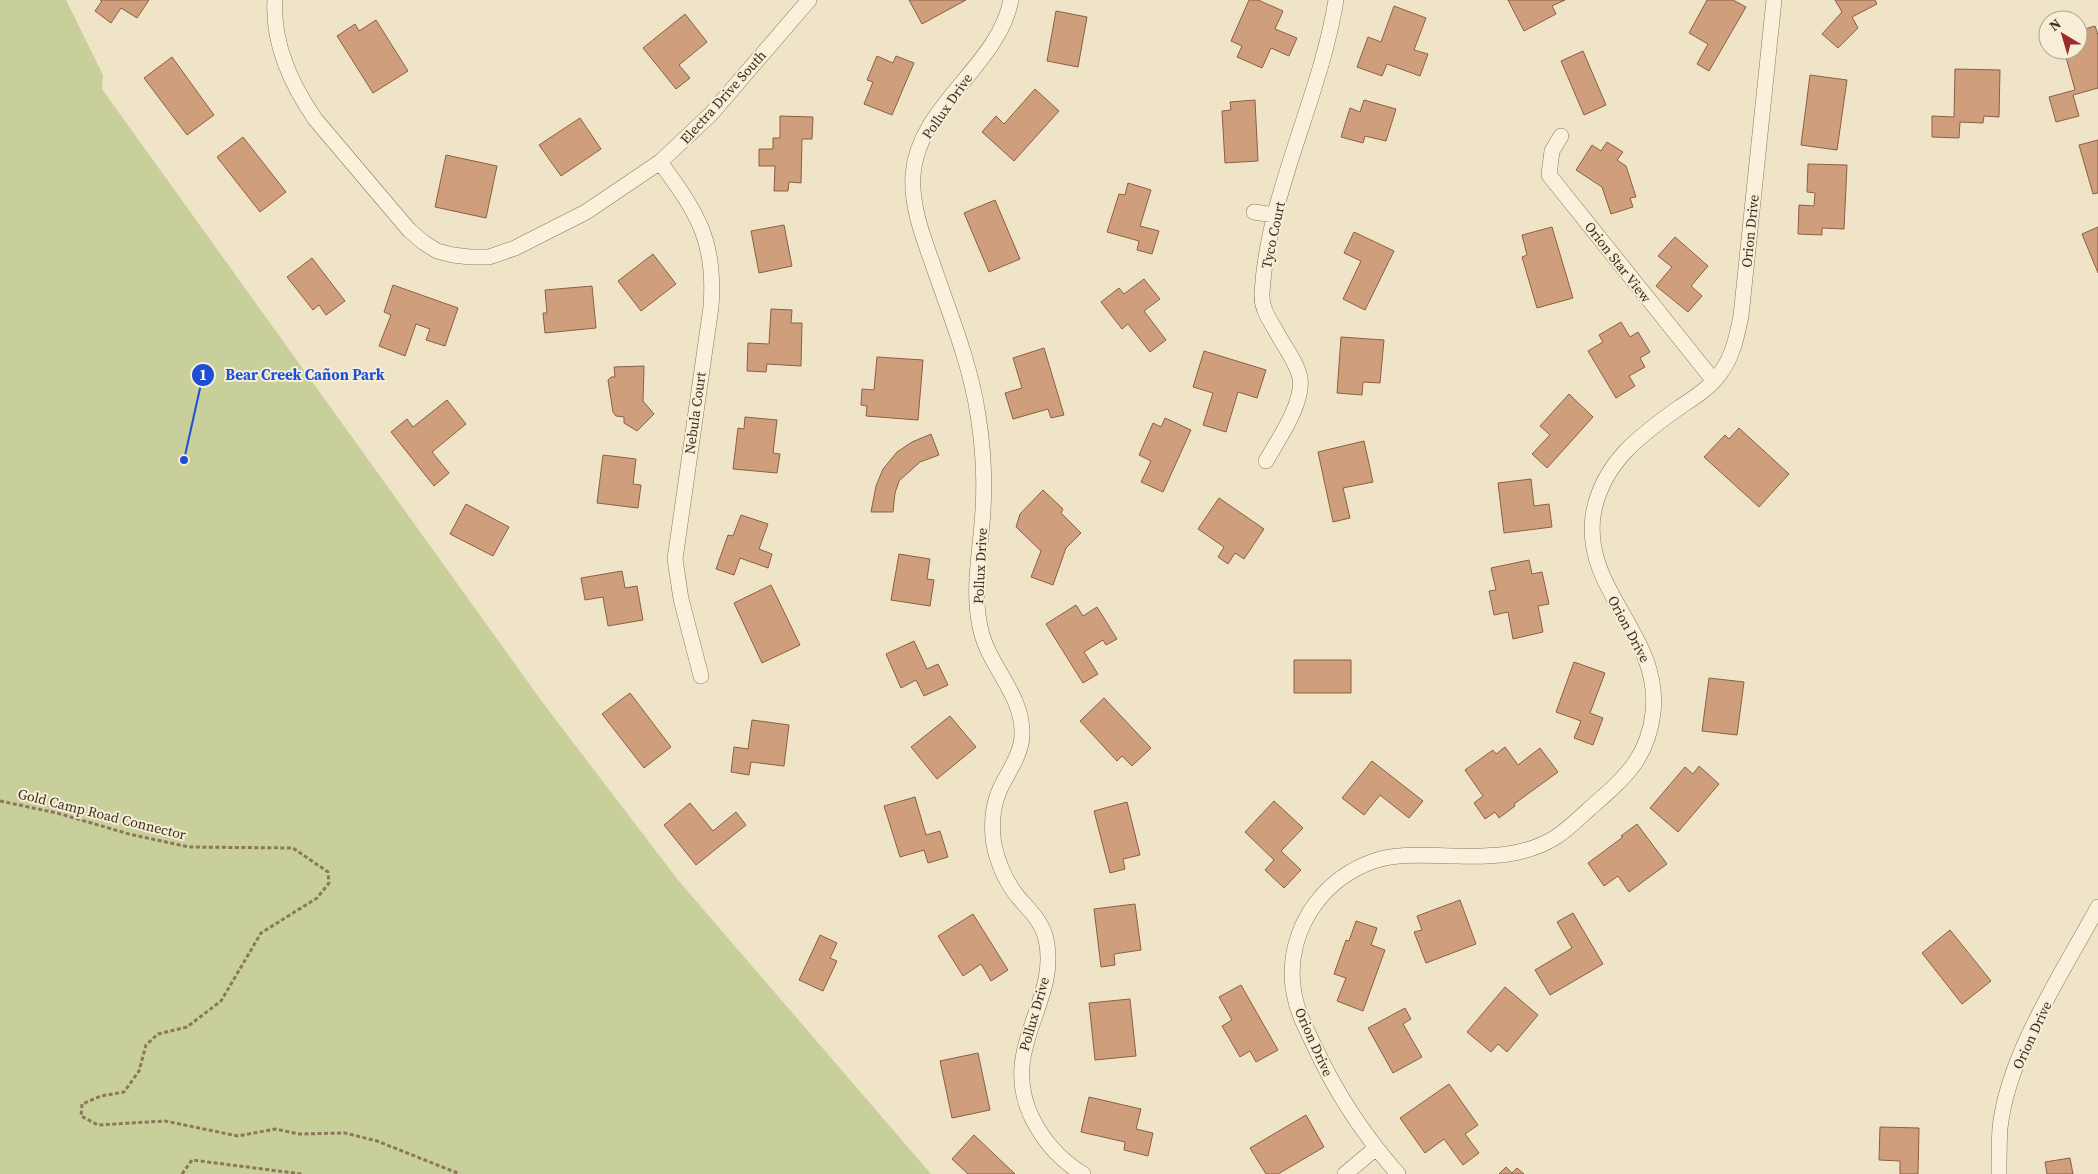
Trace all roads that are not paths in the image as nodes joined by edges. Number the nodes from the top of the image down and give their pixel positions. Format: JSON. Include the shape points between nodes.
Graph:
{"nodes":[{"id":1,"x":275,"y":0,"type":"edge"},
{"id":2,"x":809,"y":0,"type":"edge"},
{"id":3,"x":1011,"y":0,"type":"edge"},
{"id":4,"x":1336,"y":0,"type":"edge"},
{"id":5,"x":1774,"y":0,"type":"edge"},
{"id":6,"x":1561,"y":136,"type":"dead end"},
{"id":7,"x":660,"y":162,"type":"junction"},
{"id":8,"x":1254,"y":212,"type":"dead end"},
{"id":9,"x":1275,"y":215,"type":"junction"},
{"id":10,"x":1714,"y":381,"type":"junction"},
{"id":11,"x":1266,"y":461,"type":"dead end"},
{"id":12,"x":701,"y":676,"type":"dead end"},
{"id":13,"x":2098,"y":907,"type":"edge"},
{"id":14,"x":1376,"y":1148,"type":"junction"},
{"id":15,"x":1083,"y":1174,"type":"edge"},
{"id":16,"x":1345,"y":1174,"type":"edge"},
{"id":17,"x":1398,"y":1174,"type":"edge"},
{"id":18,"x":1999,"y":1174,"type":"edge"}],
"edges":[{"from":1,"to":7,"type":"street","name":"Electra Drive South","via":[[276,32],[282,57],[294,85],[315,119],[409,230],[438,251],[490,257],[515,248],[586,212]]},
{"from":2,"to":7,"type":"street","name":"Electra Drive South","via":[[711,114]]},
{"from":3,"to":15,"type":"street","name":"Pollux Drive","via":[[997,38],[921,142],[913,175],[914,193],[921,230],[969,372],[979,417],[984,506],[976,595],[981,633],[1019,710],[1022,724],[1022,740],[995,802],[993,833],[1000,866],[1017,896],[1041,926],[1048,954],[1044,985],[1022,1056],[1025,1102],[1045,1141]]},
{"from":4,"to":9,"type":"street","name":"Tyco Court","via":[[1320,68]]},
{"from":5,"to":10,"type":"street","name":"Orion Drive","via":[[1741,316],[1730,357]]},
{"from":6,"to":10,"type":"street","name":"Orion Star View","via":[[1552,151],[1549,175]]},
{"from":7,"to":12,"type":"street","name":"Nebula Court","via":[[703,228],[712,270],[711,308],[675,559],[681,599]]},
{"from":8,"to":9,"type":"street"},
{"from":9,"to":11,"type":"street","name":"Tyco Court","via":[[1262,302],[1300,378],[1296,405]]},
{"from":10,"to":14,"type":"street","name":"Orion Drive","via":[[1625,450],[1604,480],[1597,498],[1592,536],[1595,555],[1609,590],[1642,648],[1652,680],[1652,722],[1637,760],[1609,792],[1555,837],[1524,851],[1504,855],[1400,856],[1377,860],[1338,879],[1312,907],[1300,930],[1292,971],[1293,993],[1299,1013],[1334,1086]]},
{"from":13,"to":18,"type":"street","name":"Orion Drive","via":[[2039,1016],[2015,1070],[2000,1127]]},
{"from":14,"to":16,"type":"street"},
{"from":14,"to":17,"type":"street","name":"Orion Drive"}]}
